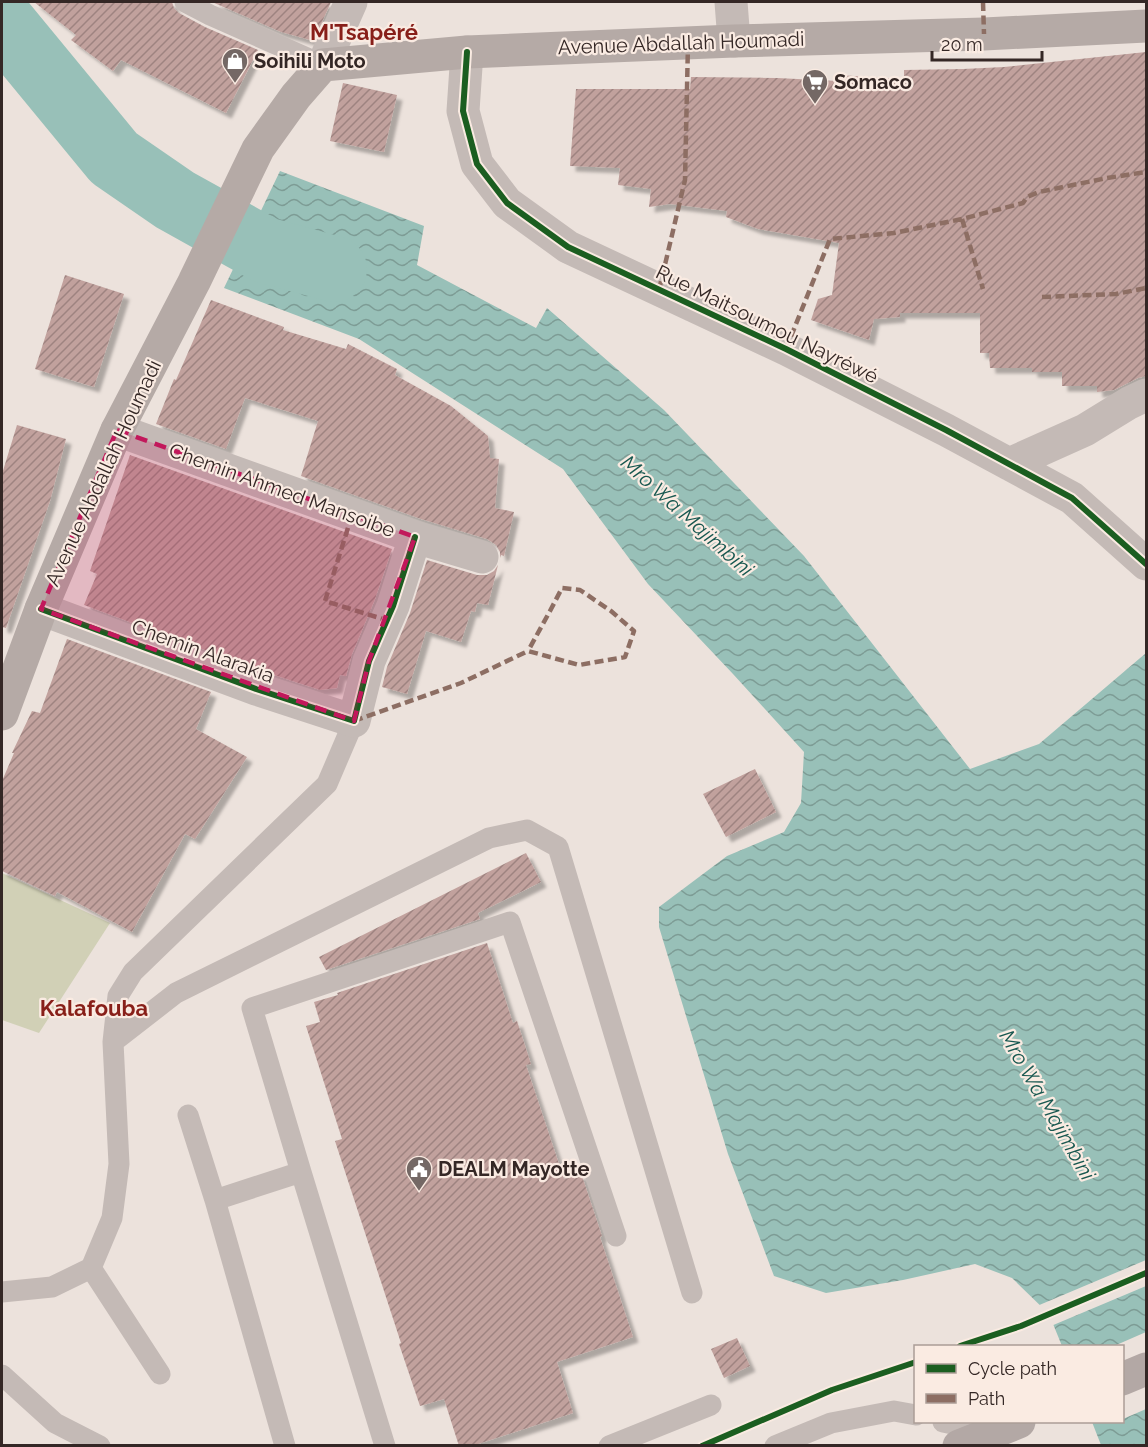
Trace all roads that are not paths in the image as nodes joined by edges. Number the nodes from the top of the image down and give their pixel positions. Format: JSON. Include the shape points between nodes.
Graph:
{"nodes":[{"id":1,"x":186,"y":2,"type":"edge"},
{"id":2,"x":351,"y":2,"type":"edge"},
{"id":3,"x":731,"y":2,"type":"edge"},
{"id":4,"x":1146,"y":27,"type":"edge"},
{"id":5,"x":734,"y":41,"type":"junction"},
{"id":6,"x":467,"y":52,"type":"junction"},
{"id":7,"x":322,"y":65,"type":"junction"},
{"id":8,"x":1146,"y":395,"type":"edge"},
{"id":9,"x":117,"y":430,"type":"junction"},
{"id":10,"x":1009,"y":464,"type":"junction"},
{"id":11,"x":415,"y":537,"type":"junction"},
{"id":12,"x":482,"y":557,"type":"dead end"},
{"id":13,"x":1146,"y":564,"type":"edge"},
{"id":14,"x":41,"y":609,"type":"junction"},
{"id":15,"x":2,"y":714,"type":"edge"},
{"id":16,"x":354,"y":721,"type":"junction"},
{"id":17,"x":113,"y":1042,"type":"junction"},
{"id":18,"x":188,"y":1114,"type":"dead end"},
{"id":19,"x":301,"y":1172,"type":"junction"},
{"id":20,"x":215,"y":1200,"type":"junction"},
{"id":21,"x":616,"y":1236,"type":"dead end"},
{"id":22,"x":91,"y":1268,"type":"junction"},
{"id":23,"x":2,"y":1292,"type":"edge"},
{"id":24,"x":692,"y":1293,"type":"dead end"},
{"id":25,"x":1146,"y":1369,"type":"edge"},
{"id":26,"x":160,"y":1374,"type":"dead end"},
{"id":27,"x":2,"y":1376,"type":"edge"},
{"id":28,"x":1124,"y":1378,"type":"edge"},
{"id":29,"x":711,"y":1405,"type":"dead end"},
{"id":30,"x":914,"y":1415,"type":"edge"},
{"id":31,"x":955,"y":1423,"type":"edge"},
{"id":32,"x":1005,"y":1427,"type":"edge"},
{"id":33,"x":100,"y":1446,"type":"edge"},
{"id":34,"x":285,"y":1446,"type":"edge"},
{"id":35,"x":385,"y":1446,"type":"edge"},
{"id":36,"x":609,"y":1446,"type":"edge"},
{"id":37,"x":776,"y":1446,"type":"edge"},
{"id":38,"x":959,"y":1446,"type":"edge"}],
"edges":[{"from":1,"to":7,"type":"lane"},
{"from":2,"to":7,"type":"street"},
{"from":3,"to":5,"type":"street"},
{"from":4,"to":5,"type":"main road","name":"Avenue Abdallah Houmadi"},
{"from":5,"to":6,"type":"main road","name":"Avenue Abdallah Houmadi"},
{"from":6,"to":7,"type":"main road","name":"Avenue Abdallah Houmadi"},
{"from":6,"to":10,"type":"street","name":"Rue Maitsoumou Nayréwé","via":[[463,111],[471,143],[477,164],[507,203],[568,247],[786,350]]},
{"from":7,"to":9,"type":"main road","name":"Avenue Abdallah Houmadi","via":[[258,149]]},
{"from":8,"to":10,"type":"street","via":[[1085,430]]},
{"from":9,"to":11,"type":"street","name":"Chemin Ahmed Mansoibe"},
{"from":9,"to":14,"type":"main road","name":"Avenue Abdallah Houmadi"},
{"from":10,"to":13,"type":"street","name":"Rue Maitsoumou Nayréwé","via":[[1072,498]]},
{"from":11,"to":12,"type":"street","name":"Chemin Ahmed Mansoibe"},
{"from":11,"to":16,"type":"street","via":[[393,606],[369,661]]},
{"from":14,"to":15,"type":"main road","name":"Avenue Abdallah Houmadi"},
{"from":14,"to":16,"type":"street","name":"Chemin Alarakia"},
{"from":16,"to":17,"type":"lane","via":[[327,784],[133,972],[118,996]]},
{"from":17,"to":22,"type":"lane","via":[[119,1164],[112,1218]]},
{"from":17,"to":24,"type":"lane","via":[[176,993],[489,838],[527,830],[558,848]]},
{"from":18,"to":20,"type":"lane"},
{"from":19,"to":20,"type":"lane"},
{"from":19,"to":21,"type":"lane","via":[[252,1008],[510,922]]},
{"from":19,"to":35,"type":"lane"},
{"from":20,"to":34,"type":"lane"},
{"from":22,"to":23,"type":"lane","via":[[52,1287]]},
{"from":22,"to":26,"type":"lane"},
{"from":25,"to":28,"type":"main road"},
{"from":27,"to":33,"type":"lane","via":[[55,1423]]},
{"from":29,"to":36,"type":"lane"},
{"from":30,"to":37,"type":"lane","via":[[894,1411],[831,1423]]},
{"from":31,"to":32,"type":"lane"},
{"from":32,"to":38,"type":"main road"}]}
